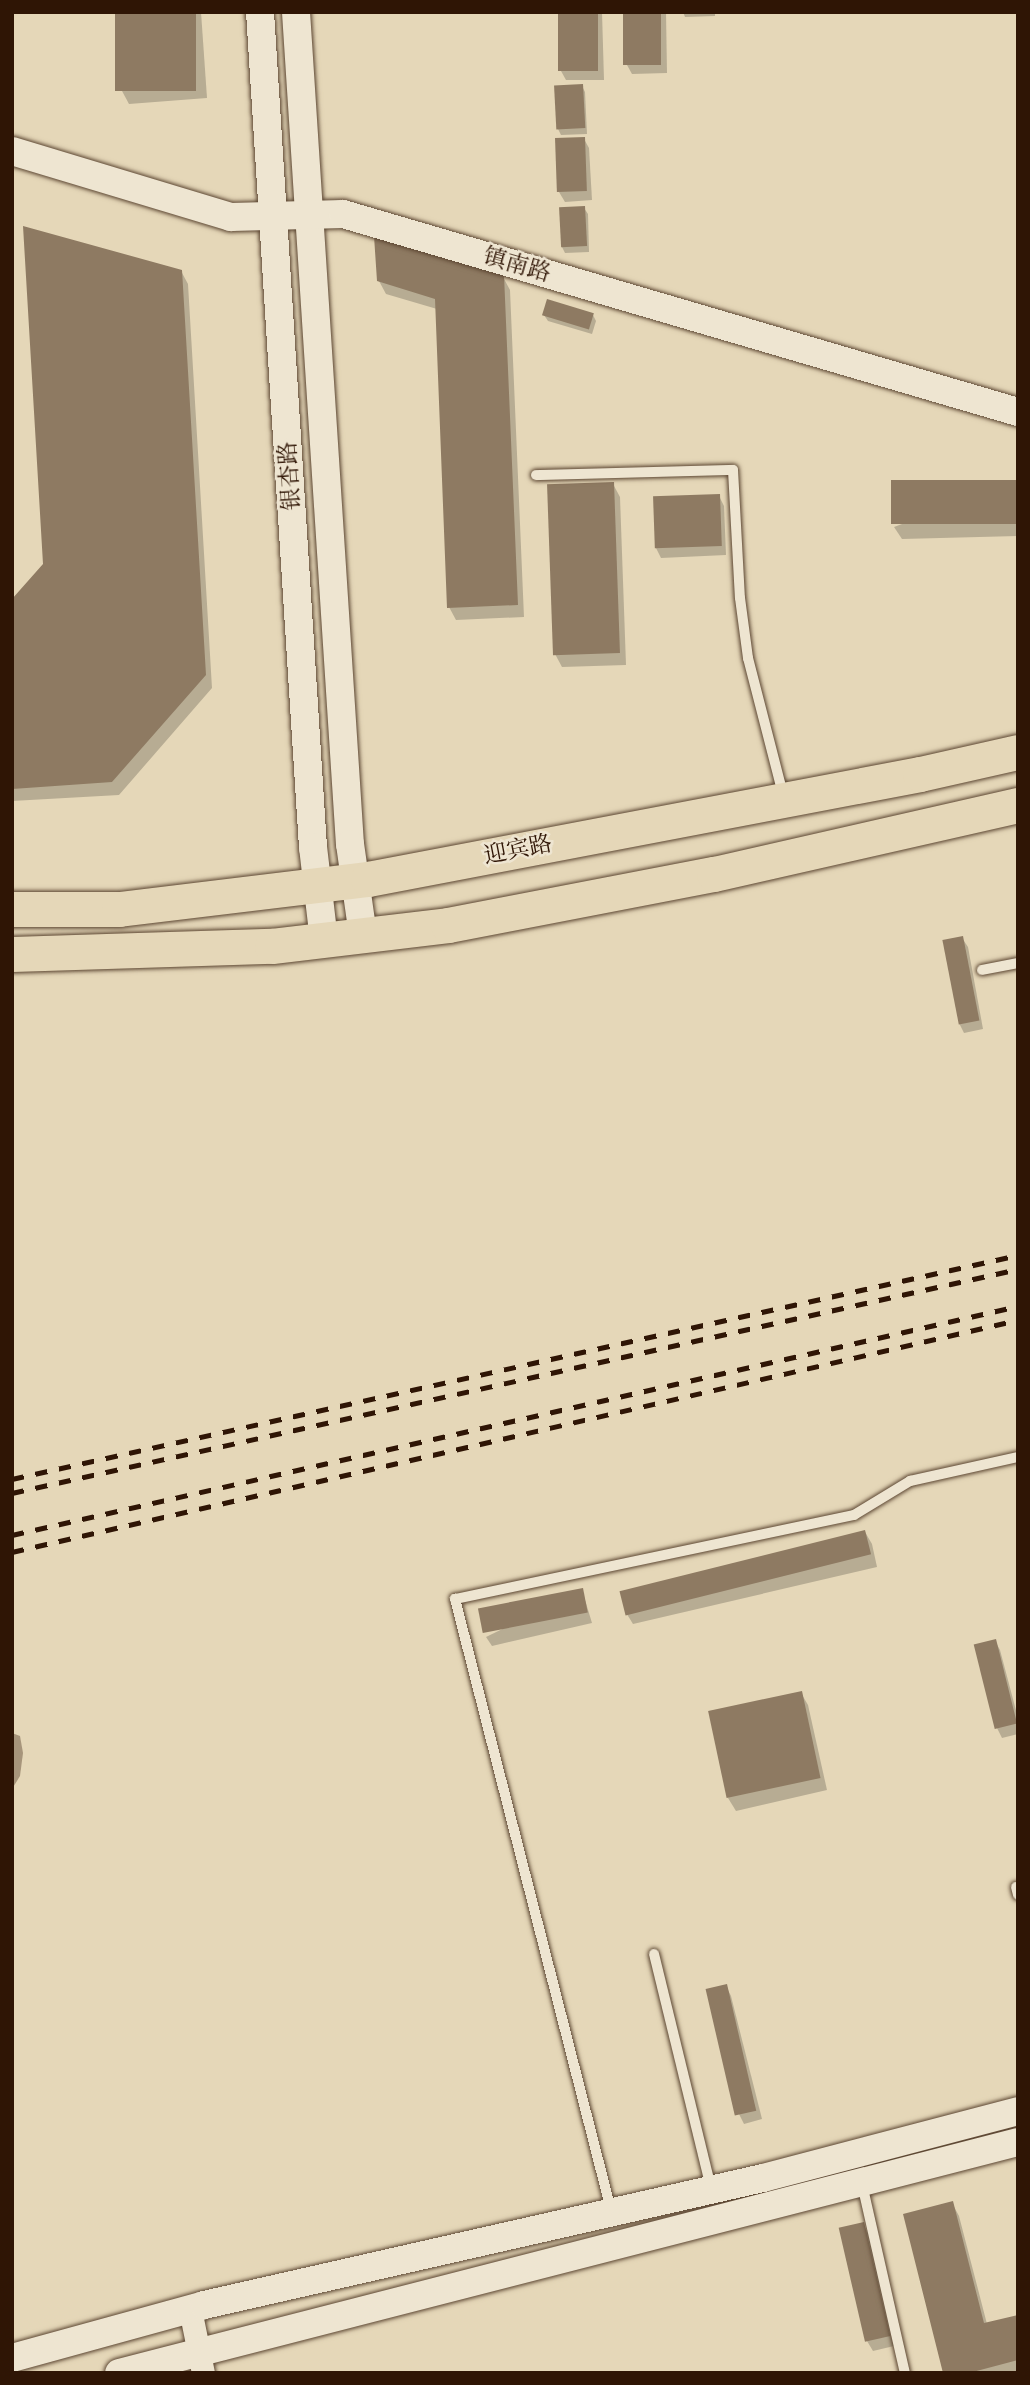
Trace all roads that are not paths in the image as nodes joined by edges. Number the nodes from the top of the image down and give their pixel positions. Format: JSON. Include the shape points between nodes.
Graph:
{"nodes":[{"id":1,"x":260,"y":12,"type":"edge"},
{"id":2,"x":296,"y":12,"type":"edge"},
{"id":3,"x":12,"y":152,"type":"edge"},
{"id":4,"x":308,"y":215,"type":"junction"},
{"id":5,"x":274,"y":216,"type":"junction"},
{"id":6,"x":1018,"y":412,"type":"edge"},
{"id":7,"x":536,"y":475,"type":"dead end"},
{"id":8,"x":1018,"y":752,"type":"edge"},
{"id":9,"x":784,"y":800,"type":"junction"},
{"id":10,"x":1018,"y":805,"type":"edge"},
{"id":11,"x":356,"y":880,"type":"junction"},
{"id":12,"x":317,"y":885,"type":"junction"},
{"id":13,"x":12,"y":909,"type":"edge"},
{"id":14,"x":363,"y":935,"type":"junction"},
{"id":15,"x":324,"y":940,"type":"junction"},
{"id":16,"x":12,"y":954,"type":"edge"},
{"id":17,"x":1018,"y":963,"type":"edge"},
{"id":18,"x":982,"y":970,"type":"dead end"},
{"id":19,"x":1018,"y":1457,"type":"edge"},
{"id":20,"x":654,"y":1954,"type":"dead end"},
{"id":21,"x":1018,"y":2111,"type":"edge"},
{"id":22,"x":1018,"y":2142,"type":"edge"},
{"id":23,"x":861,"y":2182,"type":"junction"},
{"id":24,"x":711,"y":2190,"type":"junction"},
{"id":25,"x":612,"y":2213,"type":"junction"},
{"id":26,"x":190,"y":2309,"type":"junction"},
{"id":27,"x":12,"y":2358,"type":"edge"},
{"id":28,"x":201,"y":2362,"type":"edge"},
{"id":29,"x":119,"y":2373,"type":"edge"},
{"id":30,"x":905,"y":2373,"type":"edge"}],
"edges":[{"from":1,"to":5,"type":"street","name":"银杏路"},
{"from":2,"to":4,"type":"street","name":"银杏路"},
{"from":3,"to":5,"type":"street","name":"镇南路","via":[[231,217]]},
{"from":4,"to":5,"type":"street","name":"镇南路"},
{"from":4,"to":6,"type":"street","name":"镇南路","via":[[343,214]]},
{"from":4,"to":11,"type":"street","name":"银杏路"},
{"from":5,"to":12,"type":"street","name":"银杏路"},
{"from":7,"to":9,"type":"lane","via":[[733,470],[748,658]]},
{"from":8,"to":9,"type":"main road","name":"迎宾路"},
{"from":9,"to":11,"type":"main road","name":"迎宾路"},
{"from":10,"to":14,"type":"main road","via":[[714,874],[448,925]]},
{"from":11,"to":12,"type":"main road","name":"迎宾路"},
{"from":11,"to":14,"type":"street","name":"银杏路"},
{"from":12,"to":13,"type":"main road","name":"迎宾路","via":[[119,909]]},
{"from":12,"to":15,"type":"street","name":"银杏路"},
{"from":14,"to":15,"type":"main road"},
{"from":15,"to":16,"type":"main road","via":[[272,946]]},
{"from":17,"to":18,"type":"lane"},
{"from":19,"to":25,"type":"lane","via":[[910,1481],[854,1515],[455,1599]]},
{"from":20,"to":24,"type":"lane"},
{"from":21,"to":24,"type":"street"},
{"from":22,"to":23,"type":"street"},
{"from":23,"to":28,"type":"street"},
{"from":23,"to":30,"type":"lane"},
{"from":24,"to":25,"type":"street"},
{"from":25,"to":26,"type":"street"},
{"from":26,"to":27,"type":"street"},
{"from":26,"to":28,"type":"street"},
{"from":28,"to":29,"type":"street"}]}
